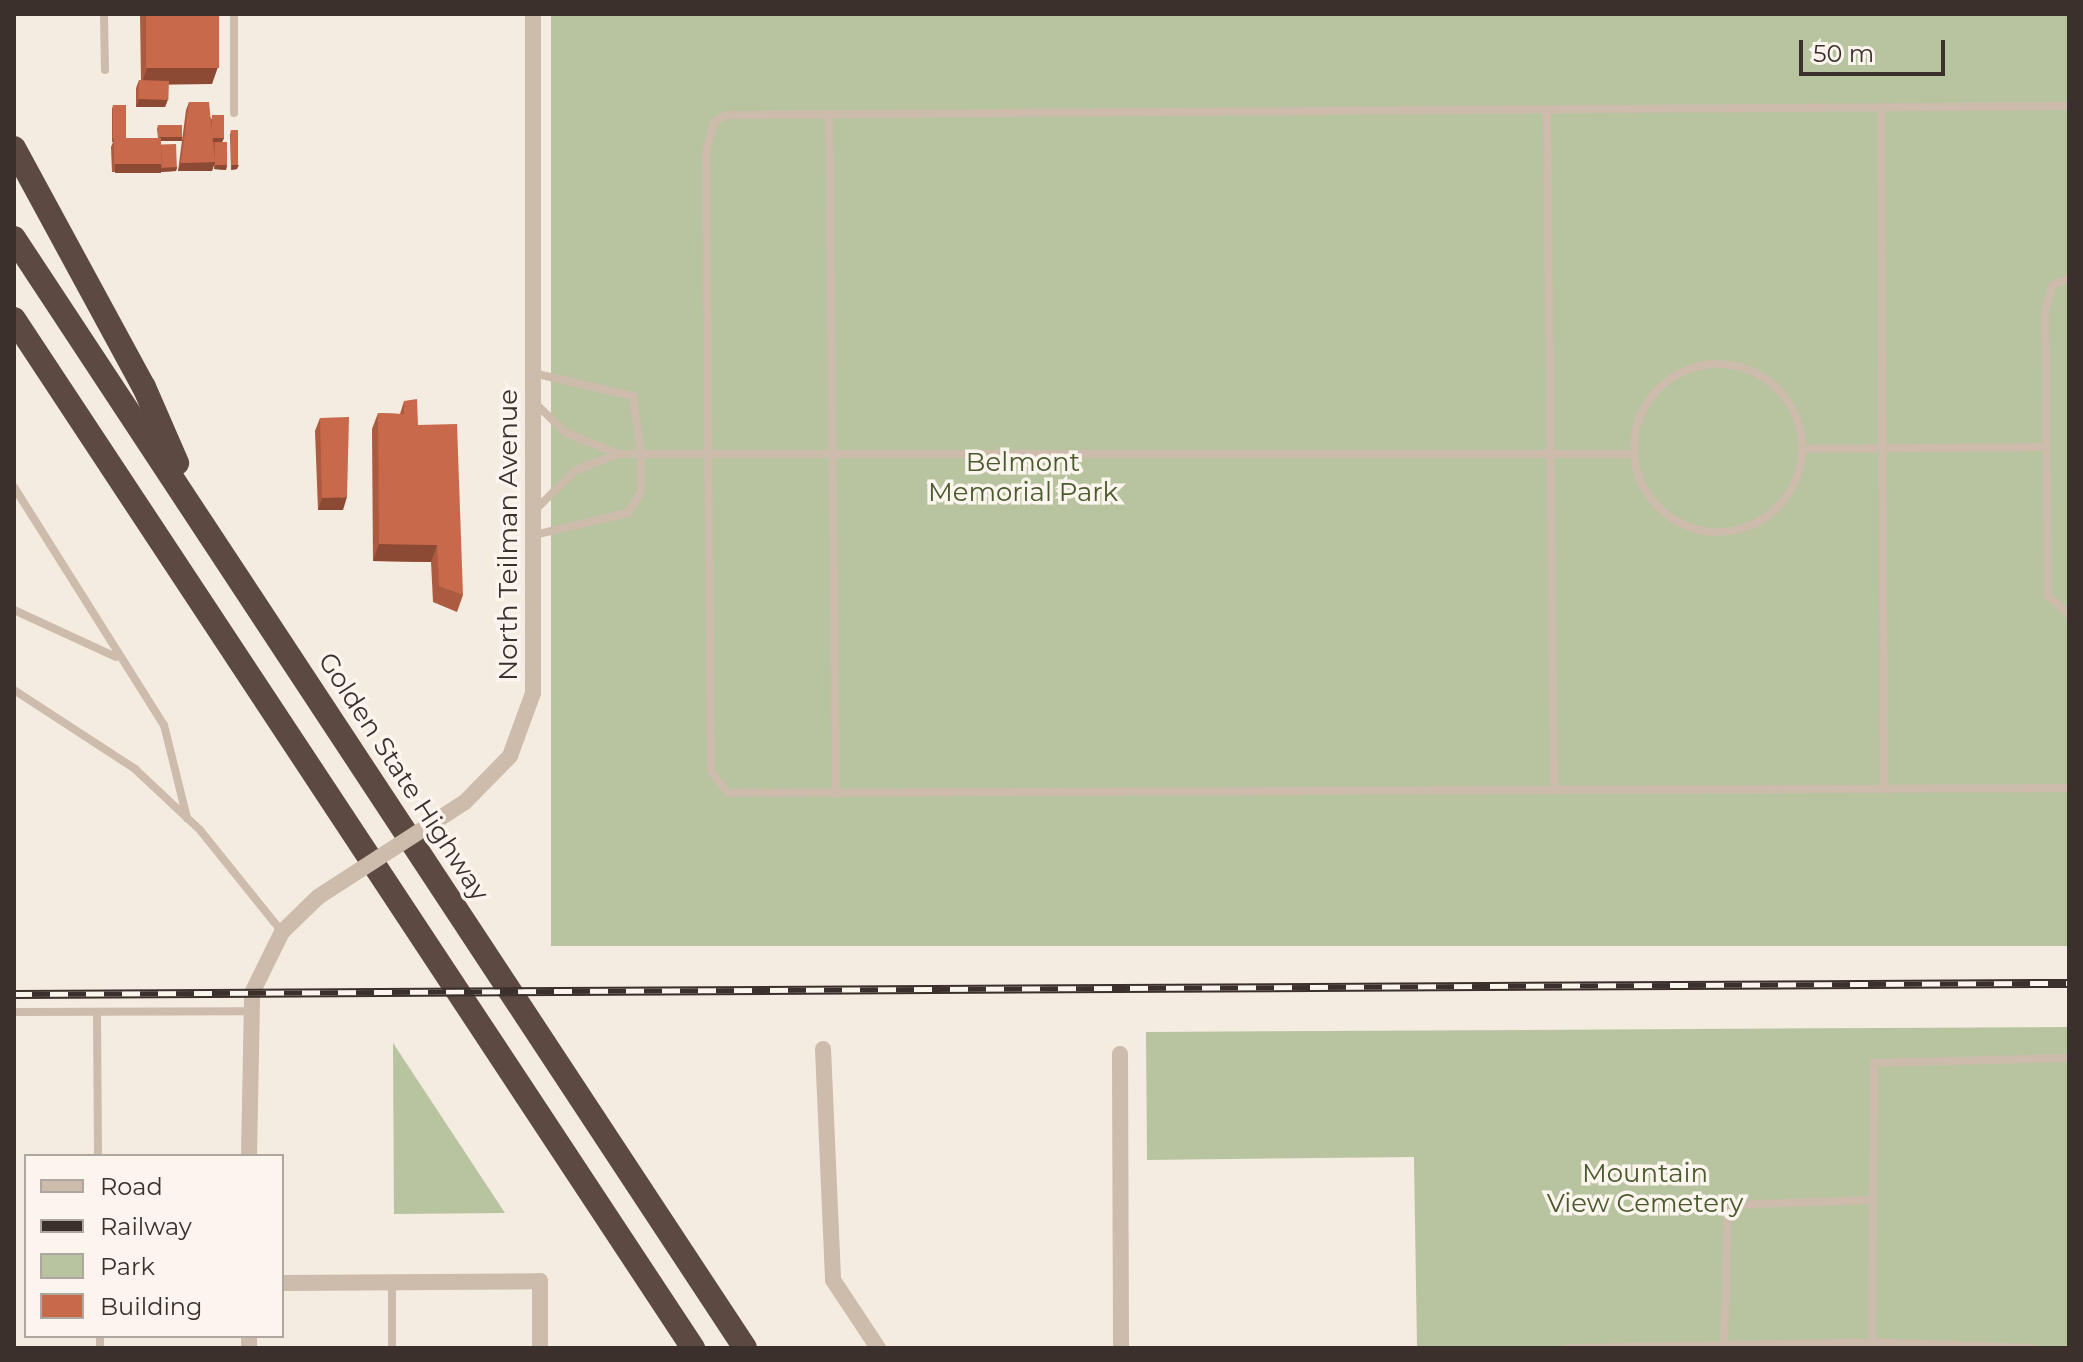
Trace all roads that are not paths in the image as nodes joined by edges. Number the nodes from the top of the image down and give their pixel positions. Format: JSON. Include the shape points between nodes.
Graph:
{"nodes":[{"id":1,"x":104,"y":14,"type":"edge"},
{"id":2,"x":234,"y":14,"type":"edge"},
{"id":3,"x":533,"y":14,"type":"edge"},
{"id":4,"x":105,"y":70,"type":"dead end"},
{"id":5,"x":2069,"y":106,"type":"edge"},
{"id":6,"x":1881,"y":107,"type":"junction"},
{"id":7,"x":1547,"y":112,"type":"junction"},
{"id":8,"x":234,"y":113,"type":"dead end"},
{"id":9,"x":829,"y":114,"type":"junction"},
{"id":10,"x":14,"y":148,"type":"edge"},
{"id":11,"x":14,"y":238,"type":"edge"},
{"id":12,"x":2069,"y":278,"type":"edge"},
{"id":13,"x":14,"y":319,"type":"edge"},
{"id":14,"x":14,"y":347,"type":"edge"},
{"id":15,"x":533,"y":373,"type":"junction"},
{"id":16,"x":533,"y":401,"type":"junction"},
{"id":17,"x":2046,"y":447,"type":"junction"},
{"id":18,"x":1882,"y":448,"type":"junction"},
{"id":19,"x":1802,"y":449,"type":"junction"},
{"id":20,"x":1551,"y":451,"type":"junction"},
{"id":21,"x":619,"y":454,"type":"junction"},
{"id":22,"x":641,"y":454,"type":"junction"},
{"id":23,"x":708,"y":454,"type":"junction"},
{"id":24,"x":833,"y":454,"type":"junction"},
{"id":25,"x":1634,"y":454,"type":"junction"},
{"id":26,"x":14,"y":487,"type":"edge"},
{"id":27,"x":534,"y":512,"type":"junction"},
{"id":28,"x":203,"y":524,"type":"junction"},
{"id":29,"x":534,"y":535,"type":"junction"},
{"id":30,"x":14,"y":610,"type":"edge"},
{"id":31,"x":2069,"y":614,"type":"edge"},
{"id":32,"x":117,"y":657,"type":"junction"},
{"id":33,"x":14,"y":690,"type":"edge"},
{"id":34,"x":257,"y":690,"type":"junction"},
{"id":35,"x":2069,"y":788,"type":"edge"},
{"id":36,"x":1554,"y":789,"type":"junction"},
{"id":37,"x":1884,"y":789,"type":"junction"},
{"id":38,"x":836,"y":794,"type":"junction"},
{"id":39,"x":187,"y":818,"type":"junction"},
{"id":40,"x":282,"y":932,"type":"junction"},
{"id":41,"x":14,"y":1012,"type":"edge"},
{"id":42,"x":97,"y":1012,"type":"junction"},
{"id":43,"x":249,"y":1018,"type":"junction"},
{"id":44,"x":823,"y":1049,"type":"dead end"},
{"id":45,"x":1120,"y":1054,"type":"dead end"},
{"id":46,"x":2069,"y":1058,"type":"edge"},
{"id":47,"x":98,"y":1154,"type":"edge"},
{"id":48,"x":249,"y":1154,"type":"edge"},
{"id":49,"x":1872,"y":1200,"type":"junction"},
{"id":50,"x":392,"y":1282,"type":"junction"},
{"id":51,"x":284,"y":1283,"type":"edge"},
{"id":52,"x":1872,"y":1345,"type":"edge"},
{"id":53,"x":1724,"y":1346,"type":"edge"},
{"id":54,"x":392,"y":1348,"type":"edge"},
{"id":55,"x":540,"y":1348,"type":"edge"},
{"id":56,"x":691,"y":1348,"type":"edge"},
{"id":57,"x":747,"y":1348,"type":"edge"},
{"id":58,"x":878,"y":1348,"type":"edge"},
{"id":59,"x":1121,"y":1348,"type":"edge"},
{"id":60,"x":1567,"y":1348,"type":"edge"},
{"id":61,"x":2033,"y":1348,"type":"edge"}],
"edges":[{"from":1,"to":4,"type":"lane"},
{"from":2,"to":8,"type":"lane"},
{"from":3,"to":15,"type":"street","name":"North Teilman Avenue"},
{"from":5,"to":6,"type":"lane"},
{"from":6,"to":7,"type":"lane"},
{"from":6,"to":18,"type":"lane"},
{"from":7,"to":9,"type":"lane"},
{"from":7,"to":20,"type":"lane"},
{"from":9,"to":23,"type":"lane","via":[[726,115],[707,135]]},
{"from":9,"to":24,"type":"lane"},
{"from":10,"to":28,"type":"highway","via":[[144,387]]},
{"from":11,"to":28,"type":"highway","name":"Golden State Highway"},
{"from":12,"to":17,"type":"lane","via":[[2047,296]]},
{"from":13,"to":34,"type":"highway"},
{"from":14,"to":34,"type":"highway"},
{"from":15,"to":16,"type":"street","name":"North Teilman Avenue"},
{"from":15,"to":22,"type":"lane","via":[[633,396]]},
{"from":16,"to":21,"type":"lane","via":[[566,433]]},
{"from":16,"to":27,"type":"street","name":"North Teilman Avenue"},
{"from":17,"to":18,"type":"lane"},
{"from":17,"to":31,"type":"lane","via":[[2048,596]]},
{"from":18,"to":19,"type":"lane"},
{"from":18,"to":37,"type":"lane"},
{"from":19,"to":25,"type":"lane","via":[[1786,499],[1770,515],[1728,532],[1683,525],[1664,513],[1638,476]]},
{"from":19,"to":25,"type":"lane","via":[[1781,392],[1764,377],[1720,364],[1675,375],[1657,390],[1635,430]]},
{"from":20,"to":24,"type":"lane"},
{"from":20,"to":25,"type":"lane"},
{"from":20,"to":36,"type":"lane"},
{"from":21,"to":22,"type":"lane"},
{"from":21,"to":27,"type":"lane","via":[[576,470]]},
{"from":22,"to":23,"type":"lane"},
{"from":22,"to":29,"type":"lane","via":[[641,492],[628,513]]},
{"from":23,"to":24,"type":"lane"},
{"from":23,"to":38,"type":"lane","via":[[711,772],[728,793]]},
{"from":24,"to":38,"type":"lane"},
{"from":26,"to":32,"type":"lane"},
{"from":27,"to":29,"type":"street","name":"North Teilman Avenue"},
{"from":28,"to":57,"type":"highway","name":"Golden State Highway"},
{"from":29,"to":40,"type":"street","name":"North Teilman Avenue","bridge":true,"via":[[528,716],[497,773],[465,802],[318,897]]},
{"from":30,"to":32,"type":"lane"},
{"from":32,"to":39,"type":"lane","via":[[164,725]]},
{"from":33,"to":39,"type":"lane","via":[[135,769]]},
{"from":34,"to":56,"type":"highway"},
{"from":35,"to":37,"type":"lane"},
{"from":36,"to":37,"type":"lane"},
{"from":36,"to":38,"type":"lane"},
{"from":39,"to":40,"type":"lane"},
{"from":40,"to":43,"type":"street","name":"North Teilman Avenue","via":[[255,979]]},
{"from":41,"to":42,"type":"lane"},
{"from":42,"to":43,"type":"lane"},
{"from":42,"to":47,"type":"lane"},
{"from":43,"to":48,"type":"street","name":"North Teilman Avenue"},
{"from":44,"to":58,"type":"street","via":[[833,1280]]},
{"from":45,"to":59,"type":"street"},
{"from":46,"to":49,"type":"lane","via":[[1874,1063]]},
{"from":49,"to":52,"type":"lane"},
{"from":49,"to":53,"type":"lane","via":[[1728,1205]]},
{"from":50,"to":51,"type":"street"},
{"from":50,"to":54,"type":"lane"},
{"from":50,"to":55,"type":"street","via":[[540,1281]]},
{"from":52,"to":53,"type":"lane"},
{"from":52,"to":61,"type":"lane"},
{"from":53,"to":60,"type":"lane"}]}
